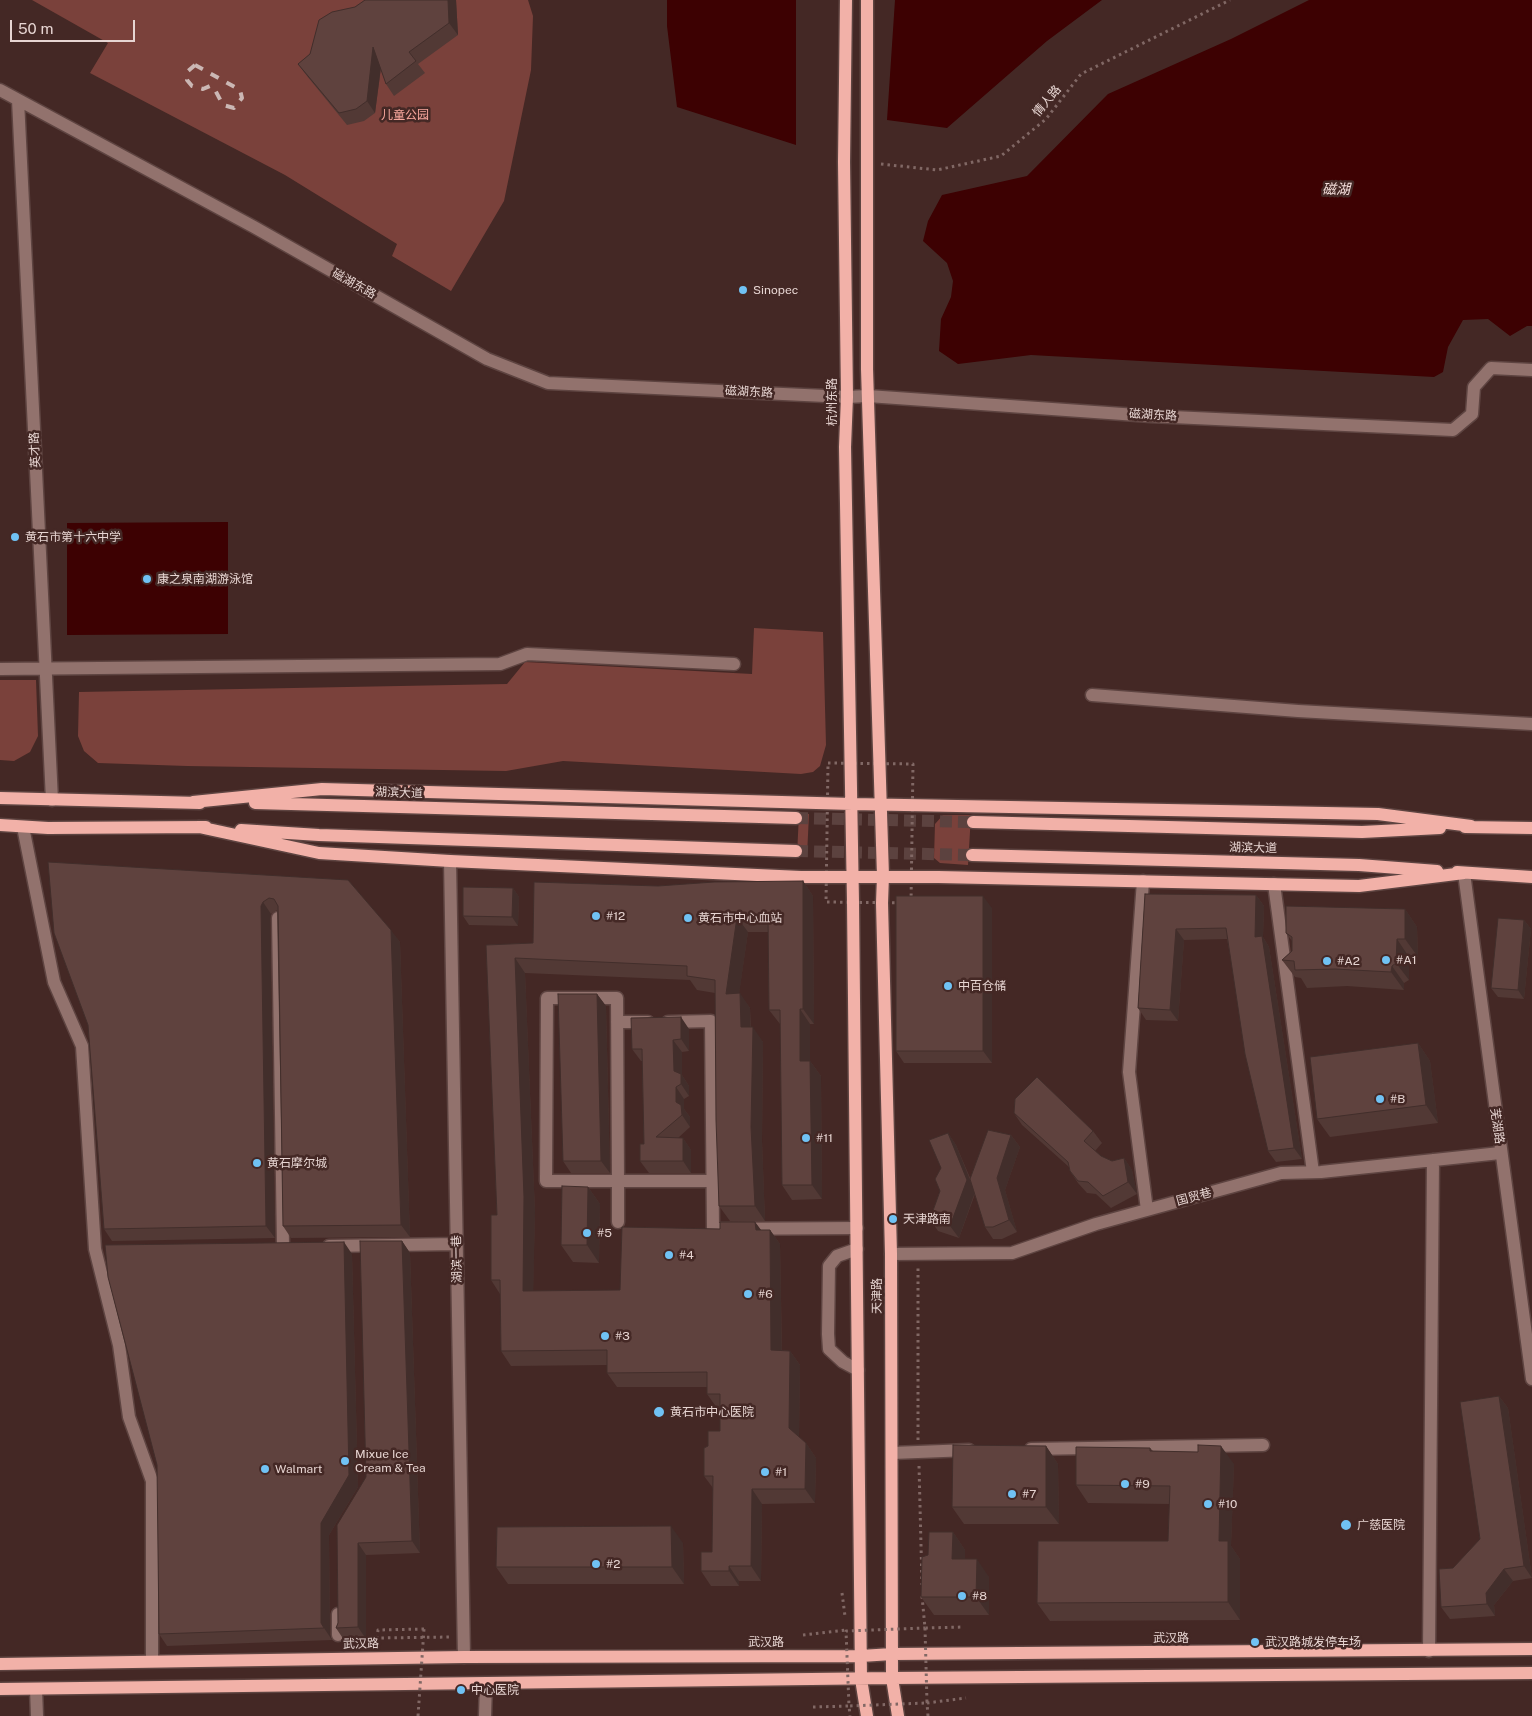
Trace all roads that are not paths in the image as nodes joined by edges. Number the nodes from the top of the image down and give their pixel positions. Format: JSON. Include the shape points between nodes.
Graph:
{"nodes":[{"id":1,"x":846,"y":0,"type":"edge"},
{"id":2,"x":867,"y":0,"type":"edge"},
{"id":3,"x":0,"y":90,"type":"edge"},
{"id":4,"x":18,"y":100,"type":"junction"},
{"id":5,"x":1532,"y":370,"type":"edge"},
{"id":6,"x":868,"y":396,"type":"junction"},
{"id":7,"x":847,"y":397,"type":"junction"},
{"id":8,"x":734,"y":664,"type":"dead end"},
{"id":9,"x":46,"y":668,"type":"junction"},
{"id":10,"x":0,"y":669,"type":"edge"},
{"id":11,"x":1092,"y":695,"type":"dead end"},
{"id":12,"x":1532,"y":724,"type":"edge"},
{"id":13,"x":0,"y":798,"type":"edge"},
{"id":14,"x":52,"y":800,"type":"junction"},
{"id":15,"x":193,"y":802,"type":"junction"},
{"id":16,"x":881,"y":803,"type":"junction"},
{"id":17,"x":852,"y":804,"type":"junction"},
{"id":18,"x":796,"y":818,"type":"tunnel mouth"},
{"id":19,"x":973,"y":822,"type":"tunnel mouth"},
{"id":20,"x":0,"y":825,"type":"edge"},
{"id":21,"x":23,"y":826,"type":"junction"},
{"id":22,"x":1471,"y":826,"type":"junction"},
{"id":23,"x":199,"y":827,"type":"junction"},
{"id":24,"x":1532,"y":828,"type":"edge"},
{"id":25,"x":796,"y":851,"type":"tunnel mouth"},
{"id":26,"x":972,"y":855,"type":"tunnel mouth"},
{"id":27,"x":450,"y":862,"type":"junction"},
{"id":28,"x":1464,"y":873,"type":"junction"},
{"id":29,"x":853,"y":876,"type":"junction"},
{"id":30,"x":883,"y":876,"type":"junction"},
{"id":31,"x":1532,"y":877,"type":"edge"},
{"id":32,"x":1143,"y":881,"type":"junction"},
{"id":33,"x":1274,"y":884,"type":"junction"},
{"id":34,"x":278,"y":918,"type":"edge"},
{"id":35,"x":617,"y":1022,"type":"junction"},
{"id":36,"x":1500,"y":1153,"type":"junction"},
{"id":37,"x":1433,"y":1160,"type":"junction"},
{"id":38,"x":1313,"y":1172,"type":"junction"},
{"id":39,"x":618,"y":1181,"type":"junction"},
{"id":40,"x":713,"y":1181,"type":"junction"},
{"id":41,"x":1147,"y":1210,"type":"junction"},
{"id":42,"x":618,"y":1222,"type":"dead end"},
{"id":43,"x":857,"y":1228,"type":"junction"},
{"id":44,"x":457,"y":1244,"type":"junction"},
{"id":45,"x":283,"y":1246,"type":"edge"},
{"id":46,"x":312,"y":1246,"type":"edge"},
{"id":47,"x":857,"y":1249,"type":"junction"},
{"id":48,"x":891,"y":1254,"type":"junction"},
{"id":49,"x":858,"y":1370,"type":"junction"},
{"id":50,"x":1532,"y":1379,"type":"edge"},
{"id":51,"x":1263,"y":1445,"type":"dead end"},
{"id":52,"x":977,"y":1450,"type":"edge"},
{"id":53,"x":1017,"y":1450,"type":"edge"},
{"id":54,"x":892,"y":1454,"type":"junction"},
{"id":55,"x":338,"y":1605,"type":"edge"},
{"id":56,"x":338,"y":1635,"type":"edge"},
{"id":57,"x":1532,"y":1649,"type":"edge"},
{"id":58,"x":1429,"y":1651,"type":"junction"},
{"id":59,"x":892,"y":1654,"type":"junction"},
{"id":60,"x":862,"y":1656,"type":"junction"},
{"id":61,"x":464,"y":1657,"type":"junction"},
{"id":62,"x":152,"y":1662,"type":"junction"},
{"id":63,"x":0,"y":1664,"type":"edge"},
{"id":64,"x":1532,"y":1672,"type":"edge"},
{"id":65,"x":892,"y":1678,"type":"junction"},
{"id":66,"x":862,"y":1679,"type":"junction"},
{"id":67,"x":486,"y":1684,"type":"junction"},
{"id":68,"x":36,"y":1688,"type":"junction"},
{"id":69,"x":0,"y":1689,"type":"edge"},
{"id":70,"x":37,"y":1716,"type":"edge"},
{"id":71,"x":485,"y":1716,"type":"edge"},
{"id":72,"x":867,"y":1716,"type":"edge"},
{"id":73,"x":898,"y":1716,"type":"edge"}],
"edges":[{"from":1,"to":7,"type":"main road","name":"杭州东路"},
{"from":2,"to":6,"type":"main road"},
{"from":3,"to":4,"type":"street","name":"磁湖东路"},
{"from":4,"to":7,"type":"street","name":"磁湖东路","via":[[487,358],[548,383]]},
{"from":4,"to":9,"type":"street","name":"英才路"},
{"from":5,"to":6,"type":"street","name":"磁湖东路","via":[[1491,368],[1474,387],[1472,414],[1453,430],[1151,416]]},
{"from":6,"to":7,"type":"street","name":"磁湖东路"},
{"from":6,"to":16,"type":"main road"},
{"from":7,"to":17,"type":"main road","name":"杭州东路","via":[[845,447]]},
{"from":8,"to":9,"type":"street","via":[[527,654],[500,664]]},
{"from":9,"to":10,"type":"street"},
{"from":9,"to":14,"type":"street","name":"英才路"},
{"from":11,"to":12,"type":"street"},
{"from":13,"to":14,"type":"main road","name":"湖滨大道"},
{"from":14,"to":15,"type":"main road","name":"湖滨大道"},
{"from":15,"to":17,"type":"main road","via":[[322,789]]},
{"from":15,"to":18,"type":"main road","name":"湖滨大道"},
{"from":16,"to":17,"type":"main road"},
{"from":16,"to":22,"type":"main road","via":[[1378,814]]},
{"from":16,"to":30,"type":"main road","name":"天津路"},
{"from":17,"to":29,"type":"main road","name":"杭州东路"},
{"from":19,"to":22,"type":"main road","name":"湖滨大道","via":[[1362,832]]},
{"from":20,"to":21,"type":"main road"},
{"from":21,"to":23,"type":"main road"},
{"from":21,"to":62,"type":"street","via":[[54,982],[82,1046],[100,1249],[129,1417],[152,1481]]},
{"from":22,"to":24,"type":"main road","name":"湖滨大道"},
{"from":23,"to":25,"type":"main road","via":[[319,835]]},
{"from":23,"to":27,"type":"main road","via":[[319,853]]},
{"from":26,"to":28,"type":"main road","name":"湖滨大道","via":[[1359,865]]},
{"from":27,"to":29,"type":"main road","via":[[801,877]]},
{"from":27,"to":44,"type":"street","name":"湖滨一巷"},
{"from":28,"to":31,"type":"main road","name":"湖滨大道"},
{"from":28,"to":33,"type":"main road","via":[[1359,886]]},
{"from":28,"to":36,"type":"street","name":"芜湖路"},
{"from":29,"to":30,"type":"main road"},
{"from":29,"to":43,"type":"main road","name":"天津路"},
{"from":30,"to":32,"type":"main road"},
{"from":30,"to":48,"type":"main road","name":"天津路"},
{"from":32,"to":33,"type":"main road"},
{"from":32,"to":41,"type":"street","via":[[1129,1072]]},
{"from":33,"to":38,"type":"street"},
{"from":34,"to":45,"type":"street"},
{"from":35,"to":39,"type":"street"},
{"from":35,"to":39,"type":"street","via":[[617,998],[547,998],[546,1181]]},
{"from":35,"to":40,"type":"street","via":[[712,1021]]},
{"from":36,"to":37,"type":"street","name":"国贸巷"},
{"from":36,"to":50,"type":"street","name":"芜湖路"},
{"from":37,"to":38,"type":"street","name":"国贸巷"},
{"from":37,"to":58,"type":"street"},
{"from":38,"to":41,"type":"street","name":"国贸巷","via":[[1281,1173]]},
{"from":39,"to":40,"type":"street"},
{"from":39,"to":42,"type":"street"},
{"from":40,"to":43,"type":"street","via":[[713,1229]]},
{"from":41,"to":48,"type":"street","name":"国贸巷","via":[[1012,1253]]},
{"from":43,"to":47,"type":"main road","name":"天津路"},
{"from":44,"to":46,"type":"street","via":[[361,1250]]},
{"from":44,"to":61,"type":"street","name":"湖滨一巷"},
{"from":47,"to":49,"type":"main road","name":"天津路"},
{"from":47,"to":49,"type":"street","via":[[838,1256],[829,1266],[828,1334],[829,1349]]},
{"from":48,"to":54,"type":"main road","name":"天津路"},
{"from":49,"to":60,"type":"main road","name":"天津路"},
{"from":51,"to":53,"type":"street"},
{"from":52,"to":54,"type":"street"},
{"from":54,"to":59,"type":"main road","name":"天津路"},
{"from":55,"to":56,"type":"street"},
{"from":57,"to":58,"type":"main road","name":"武汉路"},
{"from":58,"to":59,"type":"main road","name":"武汉路"},
{"from":59,"to":60,"type":"main road","name":"武汉路"},
{"from":59,"to":65,"type":"main road","name":"天津路"},
{"from":60,"to":61,"type":"main road","name":"武汉路"},
{"from":60,"to":66,"type":"main road","name":"天津路"},
{"from":61,"to":62,"type":"main road","name":"武汉路"},
{"from":62,"to":63,"type":"main road","name":"武汉路"},
{"from":64,"to":65,"type":"main road"},
{"from":65,"to":66,"type":"main road"},
{"from":65,"to":73,"type":"main road","name":"天津路"},
{"from":66,"to":67,"type":"main road"},
{"from":66,"to":72,"type":"main road","name":"天津路"},
{"from":67,"to":68,"type":"main road"},
{"from":67,"to":71,"type":"street"},
{"from":68,"to":69,"type":"main road"},
{"from":68,"to":70,"type":"street"}]}
